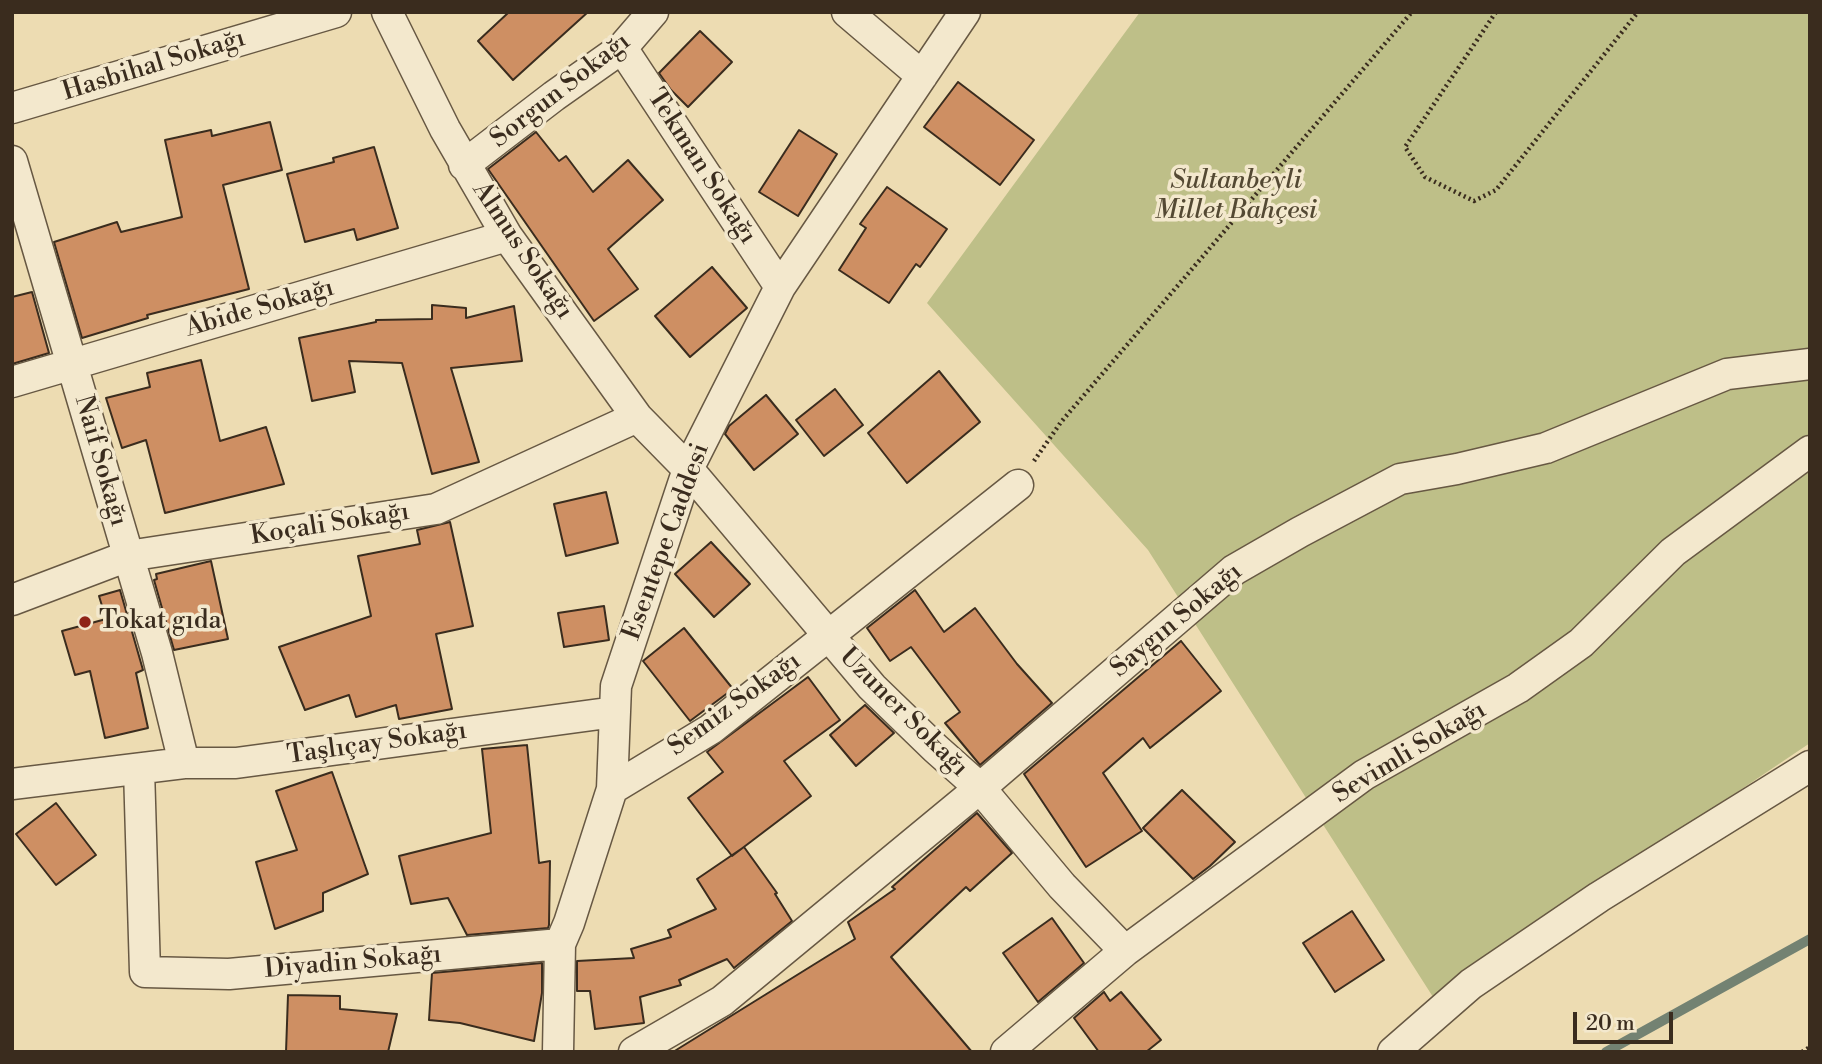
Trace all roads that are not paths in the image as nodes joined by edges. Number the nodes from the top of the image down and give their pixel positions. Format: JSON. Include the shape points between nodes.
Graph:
{"nodes":[{"id":1,"x":336,"y":12,"type":"edge"},
{"id":2,"x":387,"y":12,"type":"edge"},
{"id":3,"x":653,"y":12,"type":"edge"},
{"id":4,"x":847,"y":12,"type":"edge"},
{"id":5,"x":965,"y":12,"type":"edge"},
{"id":6,"x":622,"y":48,"type":"junction"},
{"id":7,"x":922,"y":76,"type":"junction"},
{"id":8,"x":12,"y":108,"type":"edge"},
{"id":9,"x":12,"y":161,"type":"edge"},
{"id":10,"x":464,"y":165,"type":"junction"},
{"id":11,"x":507,"y":236,"type":"junction"},
{"id":12,"x":780,"y":287,"type":"junction"},
{"id":13,"x":1810,"y":364,"type":"edge"},
{"id":14,"x":72,"y":365,"type":"junction"},
{"id":15,"x":12,"y":382,"type":"edge"},
{"id":16,"x":637,"y":417,"type":"junction"},
{"id":17,"x":1810,"y":452,"type":"edge"},
{"id":18,"x":688,"y":469,"type":"junction"},
{"id":19,"x":1018,"y":485,"type":"road end"},
{"id":20,"x":128,"y":556,"type":"junction"},
{"id":21,"x":12,"y":600,"type":"edge"},
{"id":22,"x":828,"y":636,"type":"junction"},
{"id":23,"x":615,"y":712,"type":"junction"},
{"id":24,"x":184,"y":763,"type":"junction"},
{"id":25,"x":1810,"y":766,"type":"edge"},
{"id":26,"x":139,"y":769,"type":"junction"},
{"id":27,"x":12,"y":784,"type":"edge"},
{"id":28,"x":980,"y":788,"type":"junction"},
{"id":29,"x":612,"y":789,"type":"junction"},
{"id":30,"x":560,"y":944,"type":"junction"},
{"id":31,"x":1125,"y":951,"type":"junction"},
{"id":32,"x":558,"y":1052,"type":"edge"},
{"id":33,"x":634,"y":1052,"type":"edge"},
{"id":34,"x":1006,"y":1052,"type":"edge"},
{"id":35,"x":1393,"y":1052,"type":"edge"}],
"edges":[{"from":1,"to":8,"type":"street","name":"Hasbihal Sokağı"},
{"from":2,"to":10,"type":"street","name":"Almus Sokağı"},
{"from":3,"to":6,"type":"street","name":"Sorgun Sokağı"},
{"from":4,"to":7,"type":"street"},
{"from":5,"to":7,"type":"street","name":"Esentepe Caddesi"},
{"from":6,"to":10,"type":"street","name":"Sorgun Sokağı"},
{"from":6,"to":12,"type":"street","name":"Tekman Sokağı"},
{"from":7,"to":12,"type":"street","name":"Esentepe Caddesi"},
{"from":9,"to":14,"type":"street","name":"Naif Sokağı"},
{"from":10,"to":11,"type":"street","name":"Almus Sokağı"},
{"from":11,"to":14,"type":"street","name":"Abide Sokağı"},
{"from":11,"to":16,"type":"street","name":"Almus Sokağı"},
{"from":12,"to":18,"type":"street","name":"Esentepe Caddesi"},
{"from":13,"to":28,"type":"street","name":"Saygın Sokağı","via":[[1727,374],[1546,448],[1400,479],[1234,570]]},
{"from":14,"to":15,"type":"street","name":"Abide Sokağı"},
{"from":14,"to":20,"type":"street","name":"Naif Sokağı"},
{"from":16,"to":18,"type":"street","name":"Almus Sokağı"},
{"from":16,"to":20,"type":"street","name":"Koçali Sokağı","via":[[436,509]]},
{"from":17,"to":31,"type":"street","name":"Sevimli Sokağı","via":[[1673,552],[1581,643],[1518,688],[1364,775]]},
{"from":18,"to":22,"type":"street","name":"Uzuner Sokağı"},
{"from":18,"to":23,"type":"street","name":"Esentepe Caddesi","via":[[616,686]]},
{"from":19,"to":22,"type":"street","name":"Semiz Sokağı"},
{"from":20,"to":21,"type":"street","name":"Koçali Sokağı"},
{"from":20,"to":24,"type":"street","name":"Naif Sokağı"},
{"from":22,"to":28,"type":"street","name":"Uzuner Sokağı","via":[[872,687]]},
{"from":22,"to":29,"type":"street","name":"Semiz Sokağı","via":[[711,729]]},
{"from":23,"to":24,"type":"street","name":"Taşlıçay Sokağı","via":[[236,763]]},
{"from":23,"to":29,"type":"street","name":"Esentepe Caddesi"},
{"from":24,"to":26,"type":"street","name":"Taşlıçay Sokağı"},
{"from":25,"to":35,"type":"street","via":[[1482,977]]},
{"from":26,"to":27,"type":"street","name":"Taşlıçay Sokağı"},
{"from":26,"to":30,"type":"street","name":"Diyadin Sokağı","via":[[145,972],[229,974]]},
{"from":28,"to":31,"type":"street","name":"Uzuner Sokağı","via":[[1062,886]]},
{"from":28,"to":33,"type":"street","name":"Saygın Sokağı","via":[[722,1001]]},
{"from":29,"to":30,"type":"street","name":"Esentepe Caddesi"},
{"from":30,"to":32,"type":"street","name":"Esentepe Caddesi"},
{"from":31,"to":34,"type":"street","name":"Sevimli Sokağı"}]}
